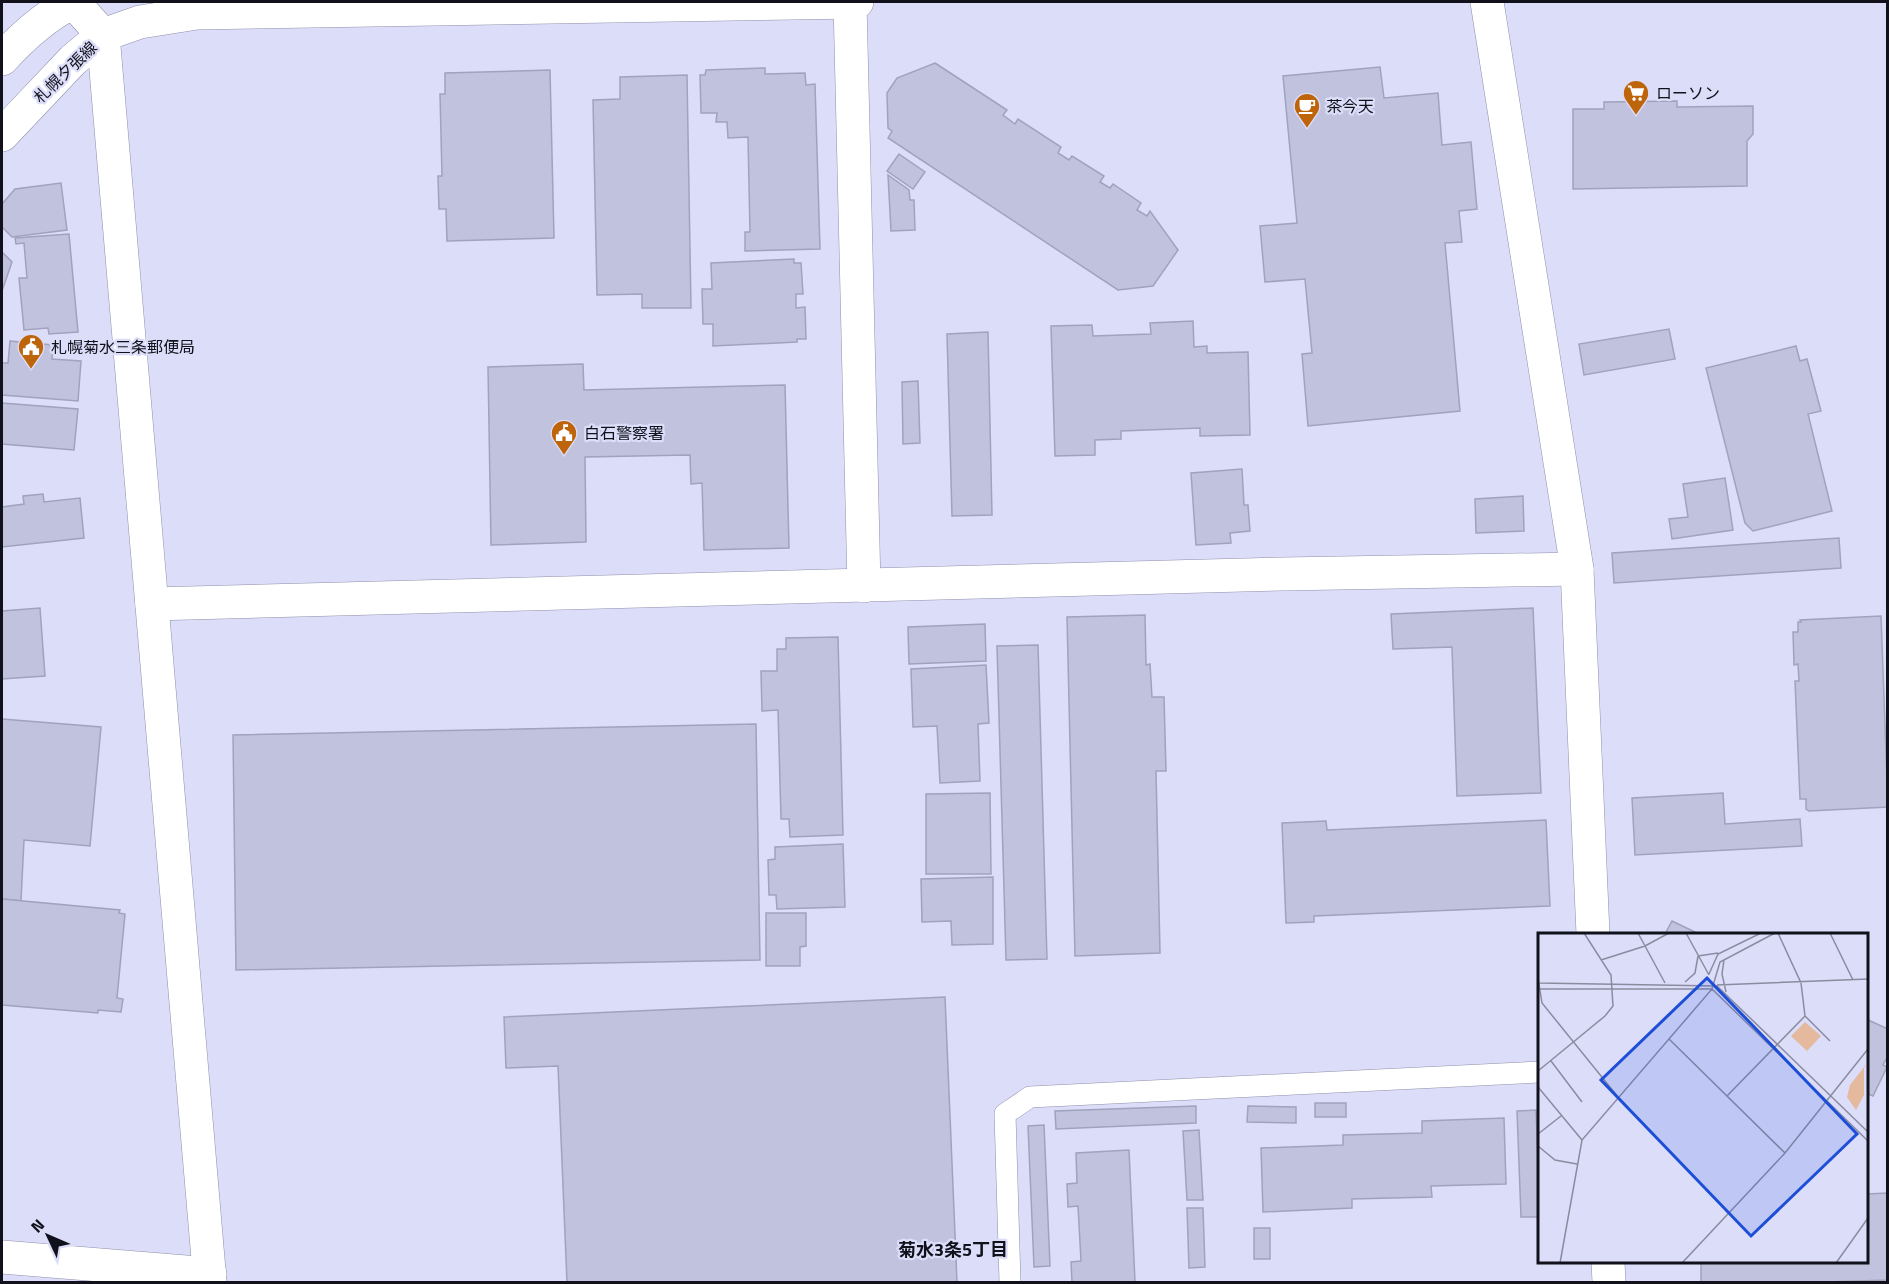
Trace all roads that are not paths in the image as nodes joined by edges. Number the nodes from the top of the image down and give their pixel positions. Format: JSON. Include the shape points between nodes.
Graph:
{"nodes":[{"id":1,"x":73,"y":2,"type":"edge"},
{"id":2,"x":850,"y":2,"type":"edge"},
{"id":3,"x":857,"y":2,"type":"edge"},
{"id":4,"x":1487,"y":2,"type":"edge"},
{"id":5,"x":103,"y":35,"type":"junction"},
{"id":6,"x":2,"y":59,"type":"edge"},
{"id":7,"x":2,"y":135,"type":"edge"},
{"id":8,"x":1576,"y":568,"type":"junction"},
{"id":9,"x":864,"y":586,"type":"junction"},
{"id":10,"x":152,"y":604,"type":"junction"},
{"id":11,"x":1593,"y":933,"type":"edge"},
{"id":12,"x":1538,"y":1072,"type":"edge"},
{"id":13,"x":2,"y":1257,"type":"edge"},
{"id":14,"x":1608,"y":1263,"type":"edge"},
{"id":15,"x":210,"y":1278,"type":"edge"},
{"id":16,"x":1010,"y":1282,"type":"edge"},
{"id":17,"x":1609,"y":1282,"type":"edge"}],
"edges":[{"from":1,"to":5,"type":"street"},
{"from":1,"to":6,"type":"street","via":[[22,37]]},
{"from":2,"to":3,"type":"street","name":"札幌夕張線"},
{"from":2,"to":5,"type":"street","name":"札幌夕張線","via":[[197,13],[140,22]]},
{"from":2,"to":9,"type":"street"},
{"from":4,"to":8,"type":"street"},
{"from":5,"to":7,"type":"street","name":"札幌夕張線","via":[[73,60]]},
{"from":5,"to":10,"type":"street"},
{"from":8,"to":9,"type":"street"},
{"from":8,"to":11,"type":"street"},
{"from":9,"to":10,"type":"street"},
{"from":10,"to":15,"type":"street"},
{"from":12,"to":16,"type":"lane","via":[[1030,1097],[1005,1114]]},
{"from":13,"to":15,"type":"street"},
{"from":14,"to":17,"type":"street"}]}
